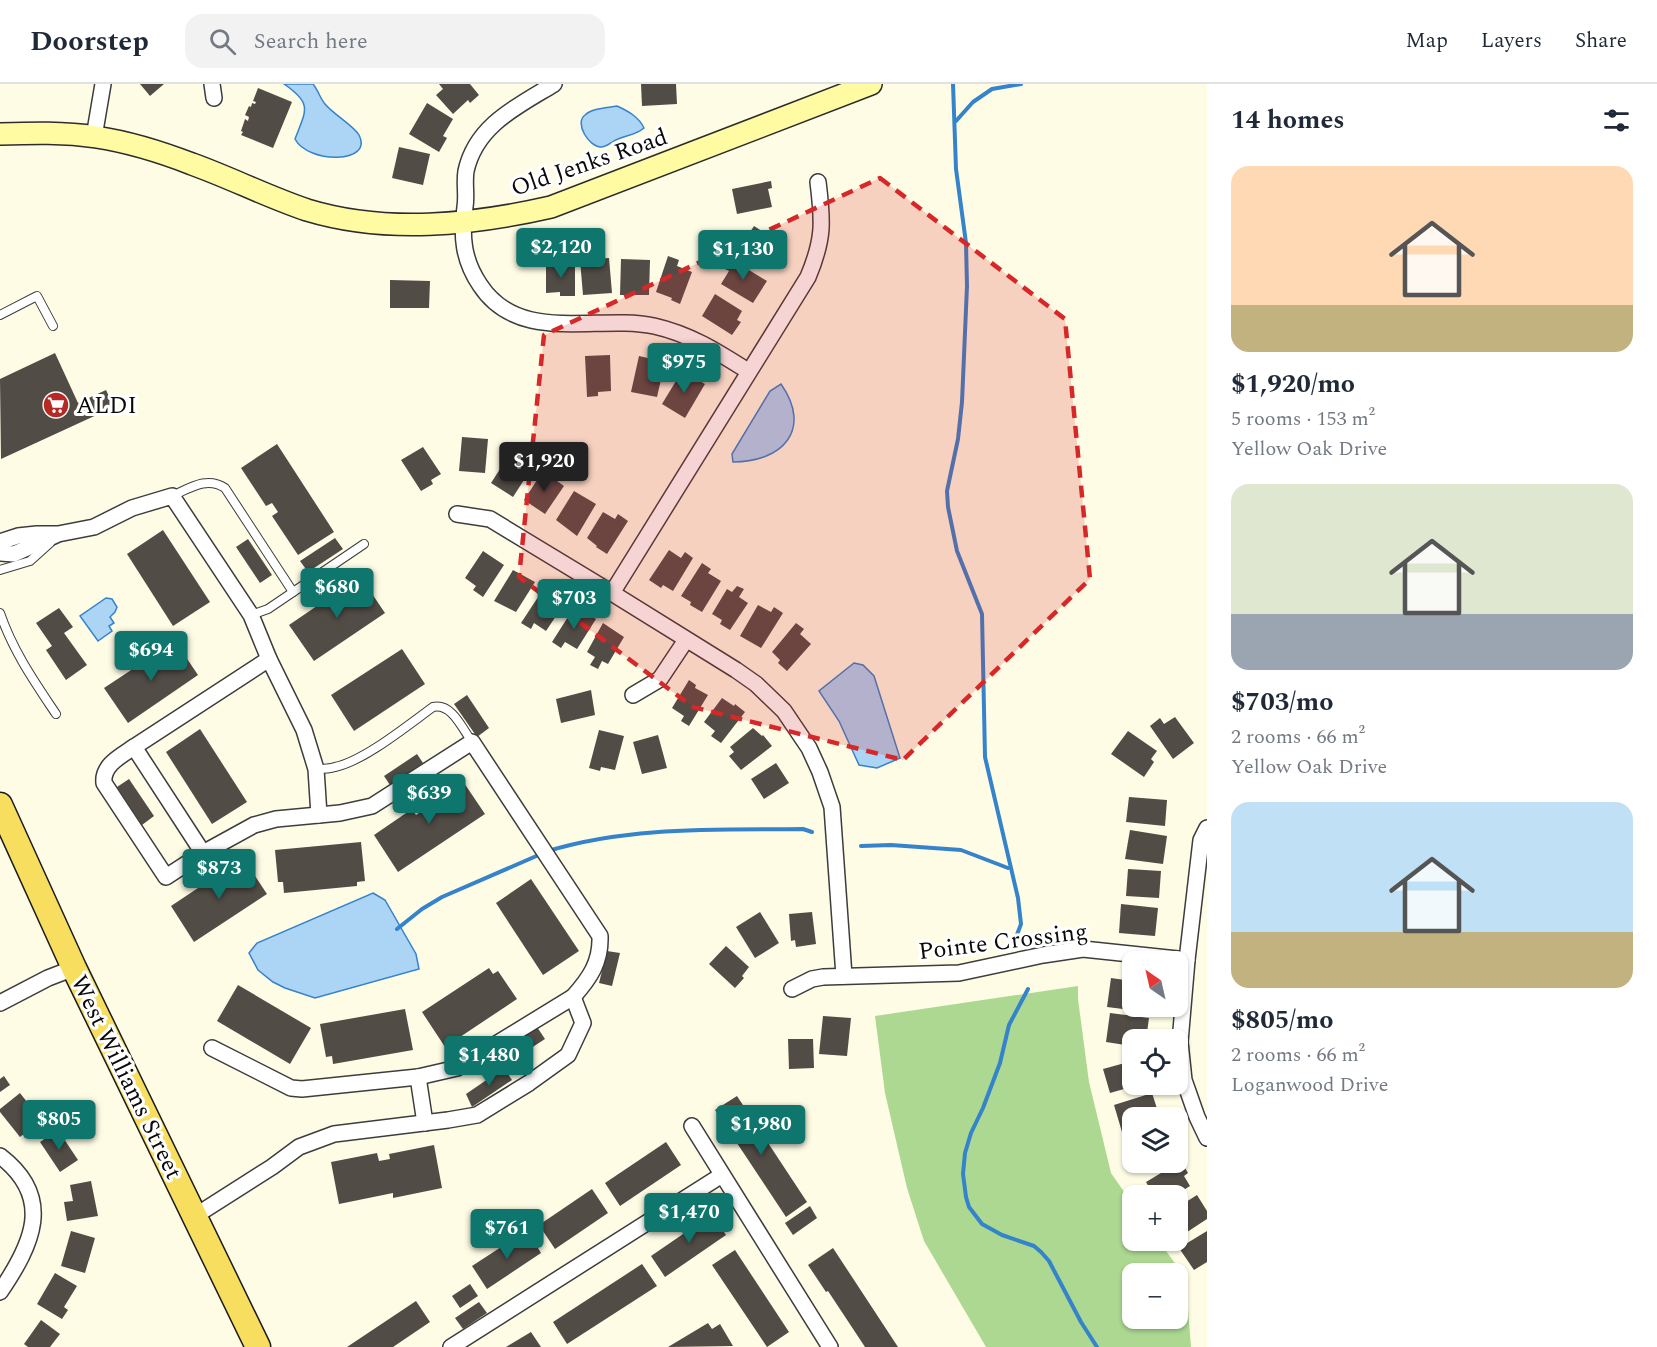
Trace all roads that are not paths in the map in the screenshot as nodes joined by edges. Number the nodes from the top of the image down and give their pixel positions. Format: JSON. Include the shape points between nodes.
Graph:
{"nodes":[{"id":1,"x":104,"y":84,"type":"edge"},
{"id":2,"x":554,"y":84,"type":"edge"},
{"id":3,"x":867,"y":85,"type":"edge"},
{"id":4,"x":0,"y":134,"type":"edge"},
{"id":5,"x":94,"y":137,"type":"junction"},
{"id":6,"x":818,"y":182,"type":"dead end"},
{"id":7,"x":462,"y":222,"type":"junction"},
{"id":8,"x":0,"y":315,"type":"edge"},
{"id":9,"x":53,"y":326,"type":"dead end"},
{"id":10,"x":748,"y":371,"type":"junction"},
{"id":11,"x":172,"y":496,"type":"junction"},
{"id":12,"x":457,"y":514,"type":"dead end"},
{"id":13,"x":58,"y":534,"type":"junction"},
{"id":14,"x":0,"y":542,"type":"edge"},
{"id":15,"x":364,"y":544,"type":"dead end"},
{"id":16,"x":0,"y":554,"type":"edge"},
{"id":17,"x":0,"y":570,"type":"edge"},
{"id":18,"x":293,"y":592,"type":"junction"},
{"id":19,"x":612,"y":593,"type":"junction"},
{"id":20,"x":0,"y":613,"type":"edge"},
{"id":21,"x":251,"y":615,"type":"junction"},
{"id":22,"x":686,"y":640,"type":"junction"},
{"id":23,"x":269,"y":658,"type":"junction"},
{"id":24,"x":633,"y":695,"type":"dead end"},
{"id":25,"x":56,"y":714,"type":"dead end"},
{"id":26,"x":472,"y":742,"type":"junction"},
{"id":27,"x":134,"y":747,"type":"junction"},
{"id":28,"x":316,"y":769,"type":"junction"},
{"id":29,"x":0,"y":805,"type":"edge"},
{"id":30,"x":319,"y":815,"type":"junction"},
{"id":31,"x":1207,"y":828,"type":"edge"},
{"id":32,"x":203,"y":853,"type":"junction"},
{"id":33,"x":1188,"y":951,"type":"edge"},
{"id":34,"x":1122,"y":953,"type":"edge"},
{"id":35,"x":74,"y":968,"type":"junction"},
{"id":36,"x":844,"y":976,"type":"junction"},
{"id":37,"x":792,"y":989,"type":"dead end"},
{"id":38,"x":573,"y":997,"type":"junction"},
{"id":39,"x":0,"y":1003,"type":"edge"},
{"id":40,"x":1182,"y":1017,"type":"edge"},
{"id":41,"x":212,"y":1048,"type":"dead end"},
{"id":42,"x":418,"y":1077,"type":"junction"},
{"id":43,"x":425,"y":1123,"type":"junction"},
{"id":44,"x":692,"y":1126,"type":"dead end"},
{"id":45,"x":1207,"y":1138,"type":"edge"},
{"id":46,"x":0,"y":1156,"type":"edge"},
{"id":47,"x":722,"y":1174,"type":"junction"},
{"id":48,"x":195,"y":1216,"type":"junction"},
{"id":49,"x":0,"y":1292,"type":"edge"},
{"id":50,"x":468,"y":1343,"type":"edge"},
{"id":51,"x":827,"y":1346,"type":"edge"},
{"id":52,"x":258,"y":1347,"type":"edge"},
{"id":53,"x":451,"y":1347,"type":"edge"}],
"edges":[{"from":1,"to":5,"type":"street"},
{"from":2,"to":7,"type":"street","via":[[498,119],[477,142],[466,170]]},
{"from":3,"to":7,"type":"street","name":"Old Jenks Road","via":[[550,207]]},
{"from":4,"to":5,"type":"street","name":"Old Jenks Road"},
{"from":5,"to":7,"type":"street","name":"Old Jenks Road","via":[[192,164],[307,210],[362,221],[414,225]]},
{"from":6,"to":10,"type":"street","via":[[822,230],[815,260],[783,320]]},
{"from":7,"to":10,"type":"street","via":[[469,266],[482,288],[504,309],[532,321],[662,328],[702,343]]},
{"from":8,"to":9,"type":"lane","via":[[37,296]]},
{"from":10,"to":19,"type":"street"},
{"from":11,"to":13,"type":"street","via":[[132,508],[94,526]]},
{"from":11,"to":18,"type":"lane","via":[[210,482],[225,488]]},
{"from":11,"to":21,"type":"street"},
{"from":12,"to":19,"type":"street","via":[[490,519]]},
{"from":13,"to":14,"type":"street","via":[[18,536]]},
{"from":13,"to":16,"type":"street","via":[[14,554]]},
{"from":13,"to":17,"type":"lane","via":[[30,561]]},
{"from":15,"to":18,"type":"lane"},
{"from":18,"to":21,"type":"lane"},
{"from":19,"to":22,"type":"street"},
{"from":20,"to":25,"type":"lane","via":[[17,655]]},
{"from":21,"to":23,"type":"street"},
{"from":22,"to":24,"type":"street","via":[[660,679]]},
{"from":22,"to":36,"type":"street","via":[[756,684],[784,711],[809,748],[831,807]]},
{"from":23,"to":27,"type":"street"},
{"from":23,"to":28,"type":"street","via":[[304,730]]},
{"from":26,"to":28,"type":"lane","via":[[452,713],[440,705],[356,759]]},
{"from":26,"to":30,"type":"street","via":[[372,806]]},
{"from":26,"to":38,"type":"street","via":[[600,936],[601,952],[594,968]]},
{"from":27,"to":32,"type":"street"},
{"from":27,"to":32,"type":"street","via":[[106,769],[104,783],[166,877]]},
{"from":28,"to":30,"type":"street"},
{"from":29,"to":35,"type":"main road","name":"West Williams Street"},
{"from":30,"to":32,"type":"street","via":[[254,825]]},
{"from":31,"to":33,"type":"street","via":[[1201,840]]},
{"from":34,"to":36,"type":"street","name":"Pointe Crossing","via":[[1083,949],[959,973]]},
{"from":35,"to":39,"type":"street"},
{"from":35,"to":48,"type":"main road","name":"West Williams Street"},
{"from":36,"to":37,"type":"street","name":"Pointe Crossing","via":[[812,979]]},
{"from":38,"to":42,"type":"street","via":[[474,1060]]},
{"from":38,"to":43,"type":"street","via":[[583,1023],[568,1055],[477,1115]]},
{"from":40,"to":45,"type":"street","via":[[1182,1062],[1190,1100]]},
{"from":41,"to":42,"type":"street","via":[[291,1088]]},
{"from":42,"to":43,"type":"street"},
{"from":43,"to":48,"type":"street","via":[[334,1134],[299,1147]]},
{"from":44,"to":47,"type":"street"},
{"from":46,"to":49,"type":"street","via":[[23,1181],[33,1212],[29,1243]]},
{"from":47,"to":50,"type":"street"},
{"from":47,"to":51,"type":"street"},
{"from":48,"to":52,"type":"main road","name":"West Williams Street"},
{"from":50,"to":53,"type":"street"}]}
